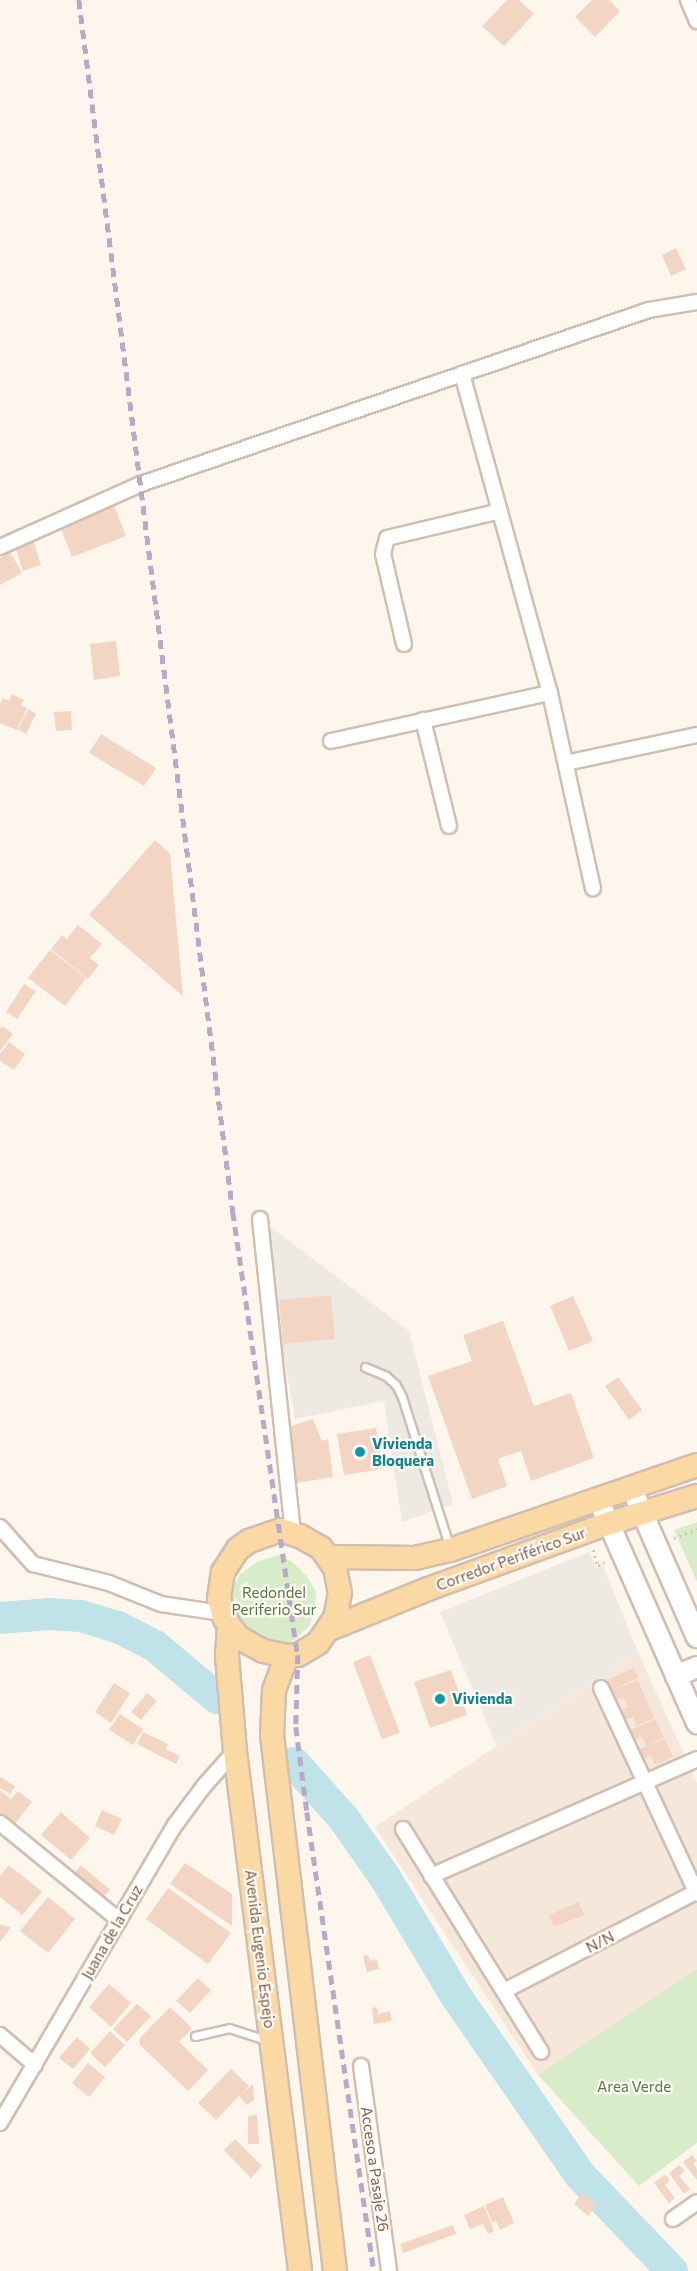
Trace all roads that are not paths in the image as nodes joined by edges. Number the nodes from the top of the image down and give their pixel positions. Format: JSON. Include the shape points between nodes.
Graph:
{"nodes":[{"id":1,"x":688,"y":0,"type":"edge"},
{"id":2,"x":697,"y":21,"type":"edge"},
{"id":3,"x":697,"y":302,"type":"edge"},
{"id":4,"x":462,"y":374,"type":"junction"},
{"id":5,"x":500,"y":511,"type":"junction"},
{"id":6,"x":0,"y":547,"type":"edge"},
{"id":7,"x":404,"y":644,"type":"dead end"},
{"id":8,"x":550,"y":693,"type":"junction"},
{"id":9,"x":423,"y":720,"type":"junction"},
{"id":10,"x":697,"y":735,"type":"edge"},
{"id":11,"x":331,"y":741,"type":"dead end"},
{"id":12,"x":566,"y":764,"type":"junction"},
{"id":13,"x":449,"y":826,"type":"dead end"},
{"id":14,"x":593,"y":888,"type":"dead end"},
{"id":15,"x":260,"y":1219,"type":"dead end"},
{"id":16,"x":365,"y":1367,"type":"dead end"},
{"id":17,"x":697,"y":1465,"type":"edge"},
{"id":18,"x":631,"y":1487,"type":"junction"},
{"id":19,"x":697,"y":1496,"type":"edge"},
{"id":20,"x":599,"y":1501,"type":"junction"},
{"id":21,"x":643,"y":1513,"type":"junction"},
{"id":22,"x":607,"y":1524,"type":"junction"},
{"id":23,"x":0,"y":1527,"type":"edge"},
{"id":24,"x":293,"y":1534,"type":"junction"},
{"id":25,"x":450,"y":1550,"type":"junction"},
{"id":26,"x":329,"y":1557,"type":"junction"},
{"id":27,"x":225,"y":1619,"type":"junction"},
{"id":28,"x":327,"y":1630,"type":"junction"},
{"id":29,"x":697,"y":1637,"type":"edge"},
{"id":30,"x":286,"y":1656,"type":"junction"},
{"id":31,"x":697,"y":1667,"type":"edge"},
{"id":32,"x":676,"y":1676,"type":"junction"},
{"id":33,"x":601,"y":1688,"type":"dead end"},
{"id":34,"x":697,"y":1723,"type":"edge"},
{"id":35,"x":235,"y":1751,"type":"junction"},
{"id":36,"x":697,"y":1759,"type":"edge"},
{"id":37,"x":646,"y":1781,"type":"junction"},
{"id":38,"x":0,"y":1823,"type":"edge"},
{"id":39,"x":403,"y":1829,"type":"dead end"},
{"id":40,"x":431,"y":1876,"type":"junction"},
{"id":41,"x":697,"y":1893,"type":"edge"},
{"id":42,"x":119,"y":1920,"type":"junction"},
{"id":43,"x":504,"y":1991,"type":"junction"},
{"id":44,"x":0,"y":2035,"type":"edge"},
{"id":45,"x":195,"y":2036,"type":"dead end"},
{"id":46,"x":272,"y":2042,"type":"junction"},
{"id":47,"x":541,"y":2052,"type":"dead end"},
{"id":48,"x":35,"y":2065,"type":"junction"},
{"id":49,"x":361,"y":2066,"type":"dead end"},
{"id":50,"x":0,"y":2122,"type":"edge"},
{"id":51,"x":697,"y":2202,"type":"edge"},
{"id":52,"x":673,"y":2219,"type":"dead end"},
{"id":53,"x":300,"y":2271,"type":"edge"},
{"id":54,"x":335,"y":2271,"type":"edge"},
{"id":55,"x":389,"y":2271,"type":"edge"}],
"edges":[{"from":1,"to":2,"type":"street"},
{"from":3,"to":4,"type":"street","via":[[649,310]]},
{"from":4,"to":5,"type":"street"},
{"from":4,"to":6,"type":"street","via":[[141,484]]},
{"from":5,"to":7,"type":"street","via":[[387,538],[383,554]]},
{"from":5,"to":8,"type":"street"},
{"from":8,"to":9,"type":"street"},
{"from":8,"to":12,"type":"street"},
{"from":9,"to":11,"type":"street"},
{"from":9,"to":13,"type":"street"},
{"from":10,"to":12,"type":"street"},
{"from":12,"to":14,"type":"street"},
{"from":15,"to":24,"type":"street"},
{"from":16,"to":25,"type":"lane","via":[[386,1376],[402,1397]]},
{"from":17,"to":18,"type":"main road","name":"Corredor Periférico Sur"},
{"from":18,"to":20,"type":"main road","name":"Corredor Periférico Sur"},
{"from":18,"to":21,"type":"main road"},
{"from":19,"to":21,"type":"main road","name":"Corredor Periférico Sur"},
{"from":20,"to":22,"type":"main road"},
{"from":20,"to":25,"type":"main road","name":"Corredor Periférico Sur"},
{"from":21,"to":22,"type":"main road","name":"Corredor Periférico Sur"},
{"from":21,"to":29,"type":"main road"},
{"from":22,"to":28,"type":"main road","name":"Corredor Periférico Sur"},
{"from":22,"to":32,"type":"main road"},
{"from":23,"to":27,"type":"street","via":[[33,1564],[109,1583],[161,1604]]},
{"from":24,"to":26,"type":"main road","via":[[310,1540]]},
{"from":24,"to":27,"type":"main road","via":[[281,1530],[262,1535],[238,1549],[229,1560],[221,1579],[219,1599]]},
{"from":25,"to":26,"type":"main road","name":"Corredor Periférico Sur","via":[[415,1558]]},
{"from":26,"to":28,"type":"main road","via":[[340,1593],[335,1618]]},
{"from":27,"to":30,"type":"main road","via":[[250,1646],[274,1656]]},
{"from":27,"to":35,"type":"main road","name":"Avenida Eugenio Espejo"},
{"from":28,"to":30,"type":"main road","via":[[318,1643],[298,1655]]},
{"from":30,"to":54,"type":"main road","via":[[274,1690],[272,1735]]},
{"from":31,"to":32,"type":"main road"},
{"from":32,"to":34,"type":"main road"},
{"from":33,"to":37,"type":"street"},
{"from":35,"to":42,"type":"street","name":"Juana de la Cruz","via":[[175,1825]]},
{"from":35,"to":46,"type":"main road","name":"Avenida Eugenio Espejo"},
{"from":36,"to":37,"type":"street"},
{"from":37,"to":40,"type":"street"},
{"from":37,"to":41,"type":"street"},
{"from":38,"to":42,"type":"street"},
{"from":39,"to":40,"type":"street"},
{"from":40,"to":43,"type":"street"},
{"from":41,"to":43,"type":"street","name":"N/N"},
{"from":42,"to":48,"type":"street","name":"Juana de la Cruz"},
{"from":43,"to":47,"type":"street"},
{"from":44,"to":48,"type":"street"},
{"from":45,"to":46,"type":"lane","via":[[229,2028]]},
{"from":46,"to":53,"type":"main road","name":"Avenida Eugenio Espejo"},
{"from":48,"to":50,"type":"street","name":"Juana de la Cruz"},
{"from":49,"to":55,"type":"street","name":"Acceso a Pasaje 26"},
{"from":51,"to":52,"type":"street"}]}
